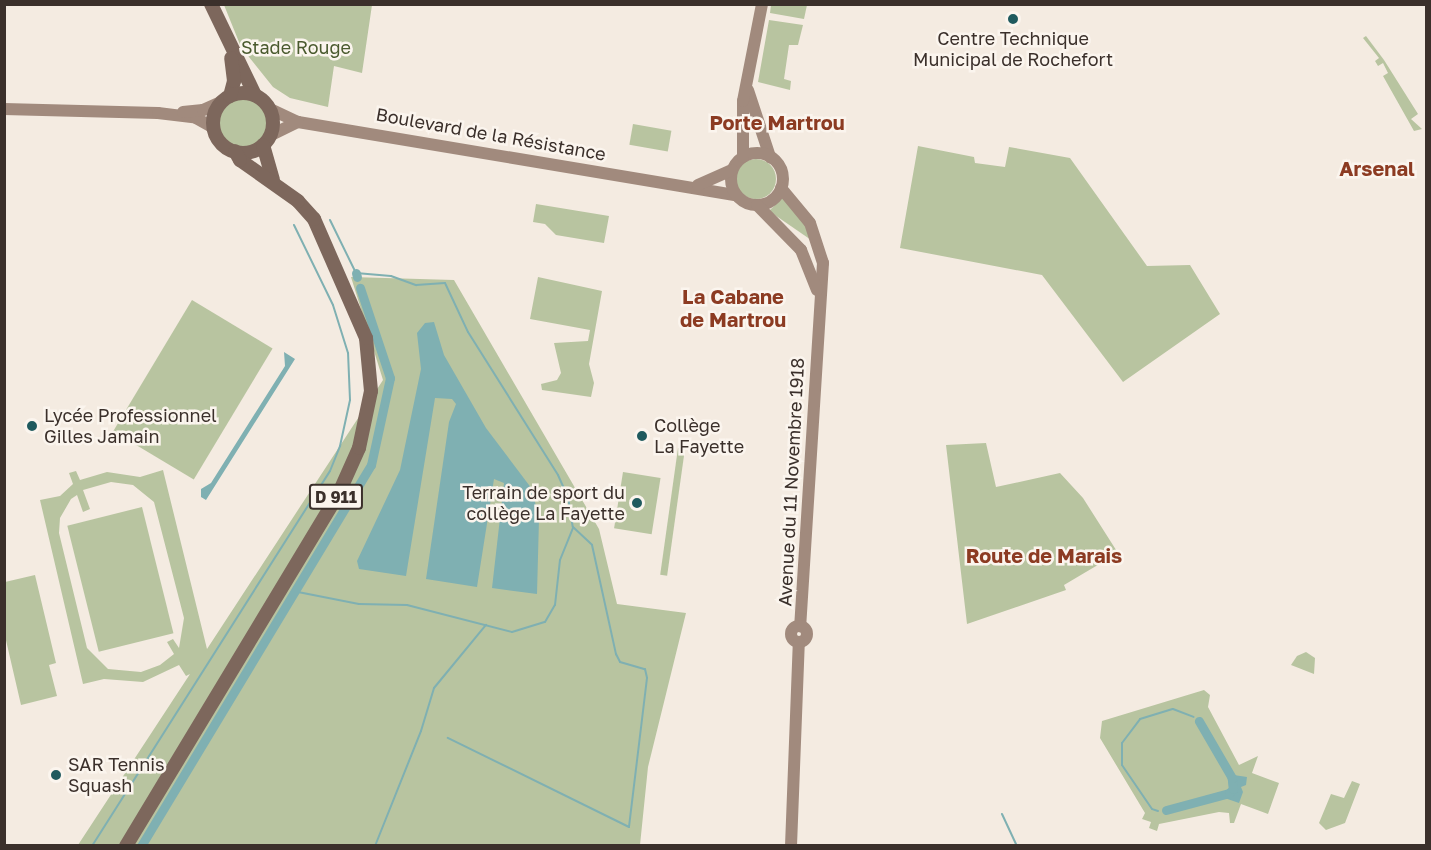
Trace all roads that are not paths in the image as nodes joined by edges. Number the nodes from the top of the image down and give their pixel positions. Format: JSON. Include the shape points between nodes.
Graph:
{"nodes":[{"id":1,"x":211,"y":4,"type":"edge"},
{"id":2,"x":762,"y":4,"type":"edge"},
{"id":3,"x":228,"y":47,"type":"junction"},
{"id":4,"x":747,"y":90,"type":"junction"},
{"id":5,"x":255,"y":95,"type":"junction"},
{"id":6,"x":227,"y":99,"type":"junction"},
{"id":7,"x":4,"y":109,"type":"edge"},
{"id":8,"x":270,"y":109,"type":"junction"},
{"id":9,"x":158,"y":113,"type":"junction"},
{"id":10,"x":298,"y":122,"type":"junction"},
{"id":11,"x":214,"y":128,"type":"junction"},
{"id":12,"x":267,"y":140,"type":"junction"},
{"id":13,"x":235,"y":151,"type":"junction"},
{"id":14,"x":770,"y":156,"type":"junction"},
{"id":15,"x":743,"y":157,"type":"junction"},
{"id":16,"x":732,"y":170,"type":"junction"},
{"id":17,"x":273,"y":180,"type":"junction"},
{"id":18,"x":678,"y":185,"type":"junction"},
{"id":19,"x":781,"y":188,"type":"junction"},
{"id":20,"x":736,"y":195,"type":"junction"},
{"id":21,"x":757,"y":205,"type":"junction"},
{"id":22,"x":785,"y":230,"type":"junction"},
{"id":23,"x":820,"y":246,"type":"junction"},
{"id":24,"x":818,"y":303,"type":"junction"},
{"id":25,"x":225,"y":677,"type":"junction"},
{"id":26,"x":116,"y":846,"type":"edge"},
{"id":27,"x":126,"y":846,"type":"edge"},
{"id":28,"x":791,"y":846,"type":"edge"}],
"edges":[{"from":1,"to":3,"type":"main road"},
{"from":2,"to":4,"type":"main road"},
{"from":3,"to":5,"type":"main road"},
{"from":3,"to":6,"type":"main road","via":[[234,75]]},
{"from":4,"to":14,"type":"main road"},
{"from":4,"to":15,"type":"main road","via":[[741,115]]},
{"from":5,"to":6,"type":"main road"},
{"from":5,"to":8,"type":"main road"},
{"from":6,"to":9,"type":"main road","via":[[203,110]]},
{"from":6,"to":11,"type":"main road","via":[[216,111]]},
{"from":7,"to":9,"type":"main road"},
{"from":8,"to":10,"type":"main road","name":"Boulevard de la Résistance"},
{"from":8,"to":12,"type":"main road"},
{"from":9,"to":11,"type":"main road","via":[[196,118]]},
{"from":10,"to":12,"type":"main road"},
{"from":10,"to":18,"type":"main road","name":"Boulevard de la Résistance"},
{"from":11,"to":13,"type":"main road","via":[[222,144]]},
{"from":12,"to":13,"type":"main road","via":[[245,152]]},
{"from":12,"to":17,"type":"main road"},
{"from":13,"to":17,"type":"main road","number":"D 911","via":[[240,160]]},
{"from":14,"to":15,"type":"main road","via":[[758,153]]},
{"from":14,"to":19,"type":"main road","via":[[782,171]]},
{"from":15,"to":16,"type":"main road"},
{"from":16,"to":18,"type":"main road","name":"Boulevard de la Résistance","via":[[705,184]]},
{"from":16,"to":20,"type":"main road"},
{"from":17,"to":25,"type":"main road","number":"D 911","via":[[308,211],[332,254],[366,338],[371,391],[359,448],[338,495]]},
{"from":18,"to":20,"type":"main road","name":"Boulevard de la Résistance"},
{"from":19,"to":21,"type":"main road","via":[[771,201]]},
{"from":19,"to":23,"type":"main road","name":"Avenue du 11 Novembre 1918","via":[[804,212]]},
{"from":20,"to":21,"type":"main road"},
{"from":21,"to":22,"type":"main road","name":"Avenue du 11 Novembre 1918"},
{"from":22,"to":23,"type":"main road"},
{"from":22,"to":24,"type":"main road","name":"Avenue du 11 Novembre 1918","via":[[808,263]]},
{"from":23,"to":24,"type":"main road","name":"Avenue du 11 Novembre 1918","via":[[823,262]]},
{"from":24,"to":28,"type":"main road","name":"Avenue du 11 Novembre 1918","via":[[800,626],[808,635],[799,642]]},
{"from":25,"to":26,"type":"main road","number":"D 911"},
{"from":25,"to":27,"type":"main road","number":"D 911"}]}
